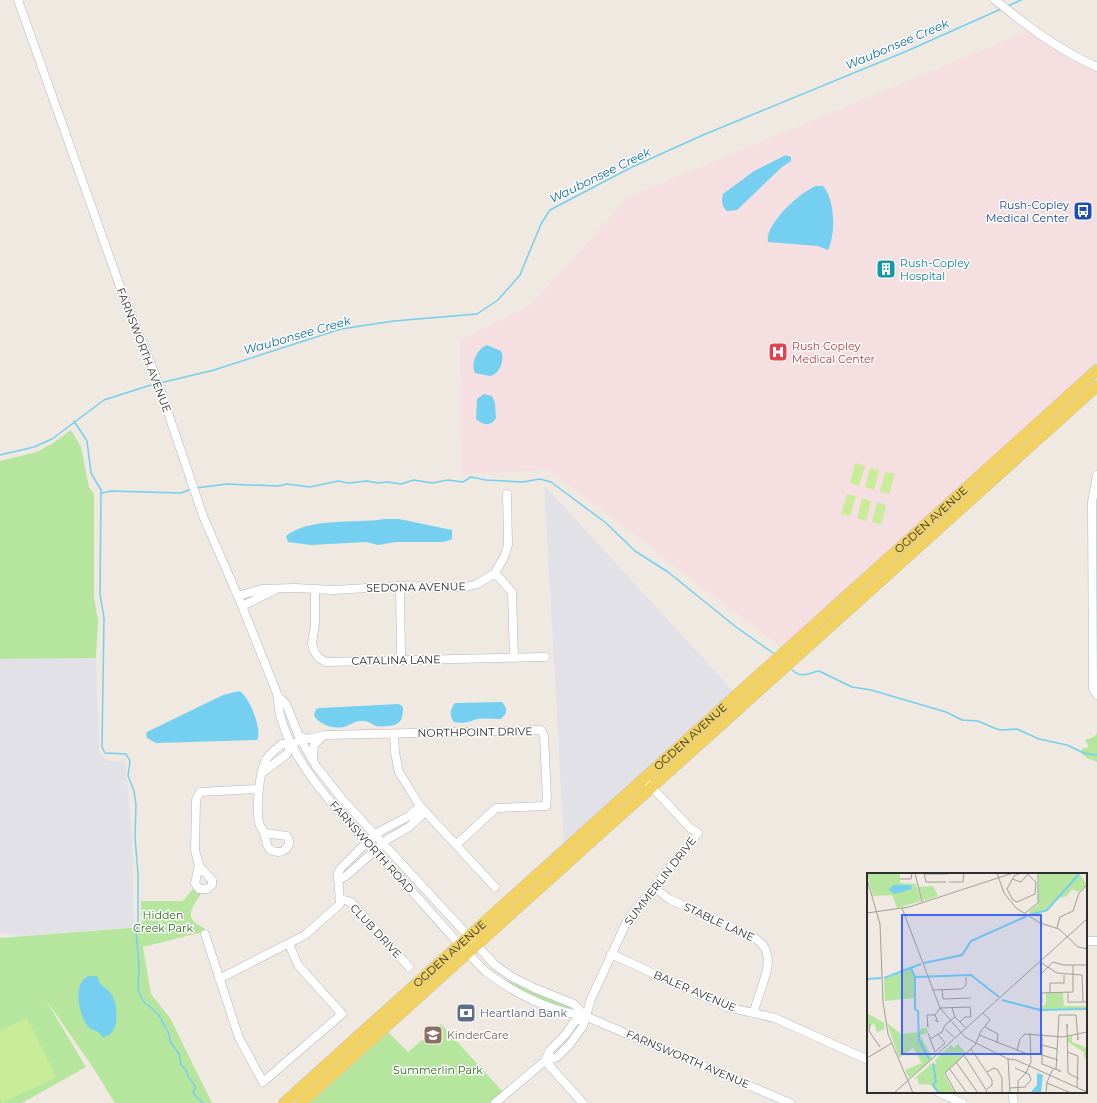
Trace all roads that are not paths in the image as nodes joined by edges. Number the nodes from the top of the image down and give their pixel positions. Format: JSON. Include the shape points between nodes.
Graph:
{"nodes":[{"id":1,"x":18,"y":0,"type":"edge"},
{"id":2,"x":995,"y":0,"type":"edge"},
{"id":3,"x":1097,"y":67,"type":"edge"},
{"id":4,"x":1096,"y":372,"type":"edge"},
{"id":5,"x":1097,"y":386,"type":"edge"},
{"id":6,"x":1097,"y":475,"type":"edge"},
{"id":7,"x":507,"y":494,"type":"dead end"},
{"id":8,"x":495,"y":573,"type":"junction"},
{"id":9,"x":400,"y":586,"type":"junction"},
{"id":10,"x":315,"y":589,"type":"junction"},
{"id":11,"x":276,"y":590,"type":"junction"},
{"id":12,"x":238,"y":596,"type":"junction"},
{"id":13,"x":242,"y":606,"type":"junction"},
{"id":14,"x":1095,"y":617,"type":"edge"},
{"id":15,"x":545,"y":657,"type":"dead end"},
{"id":16,"x":514,"y":658,"type":"junction"},
{"id":17,"x":401,"y":660,"type":"junction"},
{"id":18,"x":1095,"y":677,"type":"edge"},
{"id":19,"x":1097,"y":695,"type":"edge"},
{"id":20,"x":278,"y":696,"type":"junction"},
{"id":21,"x":394,"y":734,"type":"junction"},
{"id":22,"x":324,"y":735,"type":"junction"},
{"id":23,"x":300,"y":738,"type":"junction"},
{"id":24,"x":291,"y":745,"type":"junction"},
{"id":25,"x":313,"y":761,"type":"junction"},
{"id":26,"x":648,"y":783,"type":"junction"},
{"id":27,"x":258,"y":789,"type":"junction"},
{"id":28,"x":423,"y":809,"type":"junction"},
{"id":29,"x":264,"y":833,"type":"dead end"},
{"id":30,"x":375,"y":834,"type":"junction"},
{"id":31,"x":367,"y":841,"type":"junction"},
{"id":32,"x":383,"y":843,"type":"junction"},
{"id":33,"x":456,"y":845,"type":"junction"},
{"id":34,"x":375,"y":850,"type":"junction"},
{"id":35,"x":199,"y":866,"type":"dead end"},
{"id":36,"x":338,"y":880,"type":"junction"},
{"id":37,"x":495,"y":887,"type":"dead end"},
{"id":38,"x":654,"y":887,"type":"junction"},
{"id":39,"x":341,"y":899,"type":"junction"},
{"id":40,"x":206,"y":934,"type":"dead end"},
{"id":41,"x":464,"y":940,"type":"junction"},
{"id":42,"x":288,"y":944,"type":"junction"},
{"id":43,"x":476,"y":945,"type":"junction"},
{"id":44,"x":468,"y":953,"type":"junction"},
{"id":45,"x":611,"y":954,"type":"junction"},
{"id":46,"x":409,"y":966,"type":"dead end"},
{"id":47,"x":219,"y":979,"type":"junction"},
{"id":48,"x":754,"y":1013,"type":"junction"},
{"id":49,"x":585,"y":1016,"type":"junction"},
{"id":50,"x":867,"y":1060,"type":"edge"},
{"id":51,"x":545,"y":1061,"type":"junction"},
{"id":52,"x":940,"y":1093,"type":"edge"},
{"id":53,"x":1012,"y":1093,"type":"edge"},
{"id":54,"x":284,"y":1103,"type":"edge"},
{"id":55,"x":301,"y":1103,"type":"edge"},
{"id":56,"x":495,"y":1103,"type":"edge"},
{"id":57,"x":583,"y":1103,"type":"edge"},
{"id":58,"x":790,"y":1103,"type":"edge"},
{"id":59,"x":962,"y":1103,"type":"edge"},
{"id":60,"x":1014,"y":1103,"type":"edge"}],
"edges":[{"from":1,"to":12,"type":"street","name":"FARNSWORTH AVENUE","via":[[119,284],[156,377],[203,516]]},
{"from":2,"to":3,"type":"street","via":[[1056,46]]},
{"from":4,"to":26,"type":"main road","name":"OGDEN AVENUE"},
{"from":5,"to":26,"type":"main road","name":"OGDEN AVENUE","via":[[806,650]]},
{"from":6,"to":14,"type":"street","via":[[1092,502]]},
{"from":7,"to":8,"type":"street","via":[[508,545]]},
{"from":8,"to":9,"type":"street","name":"SEDONA AVENUE","via":[[486,580],[466,587]]},
{"from":8,"to":16,"type":"street","via":[[512,592]]},
{"from":9,"to":10,"type":"street","name":"SEDONA AVENUE"},
{"from":9,"to":17,"type":"street"},
{"from":10,"to":11,"type":"street","name":"SEDONA AVENUE"},
{"from":10,"to":17,"type":"street","name":"CATALINA LANE","via":[[312,642],[319,658],[326,662]]},
{"from":11,"to":12,"type":"street","name":"SEDONA AVENUE","via":[[257,590]]},
{"from":11,"to":13,"type":"street","name":"SEDONA AVENUE"},
{"from":12,"to":13,"type":"street","name":"FARNSWORTH AVENUE"},
{"from":13,"to":20,"type":"street","name":"FARNSWORTH AVENUE"},
{"from":14,"to":18,"type":"street"},
{"from":15,"to":16,"type":"street","name":"CATALINA LANE"},
{"from":16,"to":17,"type":"street","name":"CATALINA LANE"},
{"from":18,"to":19,"type":"street","via":[[1094,688]]},
{"from":20,"to":23,"type":"street","name":"FARNSWORTH AVENUE","via":[[286,704]]},
{"from":20,"to":24,"type":"street","name":"FARNSWORTH AVENUE","via":[[278,707]]},
{"from":21,"to":22,"type":"street","name":"NORTHPOINT DRIVE"},
{"from":21,"to":28,"type":"street","via":[[399,772]]},
{"from":21,"to":33,"type":"street","name":"NORTHPOINT DRIVE","via":[[541,730],[544,736],[546,806],[496,808]]},
{"from":22,"to":23,"type":"street","name":"NORTHPOINT DRIVE","via":[[309,739]]},
{"from":22,"to":25,"type":"street","via":[[314,745]]},
{"from":23,"to":24,"type":"street"},
{"from":23,"to":25,"type":"street","name":"FARNSWORTH ROAD"},
{"from":24,"to":27,"type":"street","via":[[287,754],[262,772]]},
{"from":24,"to":31,"type":"street","name":"FARNSWORTH ROAD","via":[[315,783]]},
{"from":25,"to":30,"type":"street","name":"FARNSWORTH ROAD","via":[[342,799]]},
{"from":26,"to":38,"type":"street","name":"SUMMERLIN DRIVE","via":[[690,828],[698,833]]},
{"from":26,"to":41,"type":"main road","name":"OGDEN AVENUE"},
{"from":26,"to":43,"type":"main road","name":"OGDEN AVENUE"},
{"from":27,"to":29,"type":"street","via":[[259,823]]},
{"from":27,"to":35,"type":"street","via":[[200,792],[196,800],[195,823],[195,850]]},
{"from":28,"to":30,"type":"street"},
{"from":28,"to":32,"type":"street","via":[[409,827]]},
{"from":28,"to":33,"type":"street"},
{"from":30,"to":31,"type":"street"},
{"from":30,"to":32,"type":"street","name":"FARNSWORTH ROAD"},
{"from":31,"to":34,"type":"street","name":"FARNSWORTH ROAD"},
{"from":31,"to":36,"type":"street","via":[[341,868]]},
{"from":32,"to":34,"type":"street"},
{"from":32,"to":41,"type":"street","name":"FARNSWORTH ROAD"},
{"from":33,"to":37,"type":"street"},
{"from":34,"to":36,"type":"street"},
{"from":34,"to":41,"type":"street","name":"FARNSWORTH ROAD"},
{"from":36,"to":39,"type":"street"},
{"from":38,"to":45,"type":"street","name":"SUMMERLIN DRIVE","via":[[627,921]]},
{"from":38,"to":48,"type":"street","name":"STABLE LANE","via":[[669,899],[751,936],[762,944],[767,952],[769,964]]},
{"from":39,"to":42,"type":"street","via":[[340,904],[317,927]]},
{"from":39,"to":46,"type":"street","name":"CLUB DRIVE","via":[[351,902]]},
{"from":40,"to":47,"type":"street"},
{"from":41,"to":43,"type":"street","name":"FARNSWORTH AVENUE"},
{"from":41,"to":44,"type":"street","name":"FARNSWORTH AVENUE"},
{"from":41,"to":54,"type":"main road","name":"OGDEN AVENUE"},
{"from":42,"to":47,"type":"street"},
{"from":42,"to":47,"type":"street","via":[[298,965],[342,1014],[263,1082],[239,1038]]},
{"from":43,"to":44,"type":"main road","name":"OGDEN AVENUE"},
{"from":43,"to":49,"type":"street","name":"FARNSWORTH AVENUE","via":[[504,972],[534,988],[574,1004]]},
{"from":44,"to":49,"type":"street","name":"FARNSWORTH AVENUE","via":[[485,971],[515,991],[569,1014]]},
{"from":44,"to":55,"type":"main road","name":"OGDEN AVENUE"},
{"from":45,"to":48,"type":"street","name":"BALER AVENUE","via":[[728,1006]]},
{"from":45,"to":49,"type":"street","name":"SUMMERLIN DRIVE"},
{"from":48,"to":50,"type":"street","name":"BALER AVENUE","via":[[780,1020]]},
{"from":49,"to":51,"type":"street","via":[[574,1022],[550,1050]]},
{"from":49,"to":58,"type":"street","name":"FARNSWORTH AVENUE"},
{"from":51,"to":56,"type":"street"},
{"from":51,"to":57,"type":"street"},
{"from":52,"to":59,"type":"street"},
{"from":53,"to":60,"type":"street"}]}
